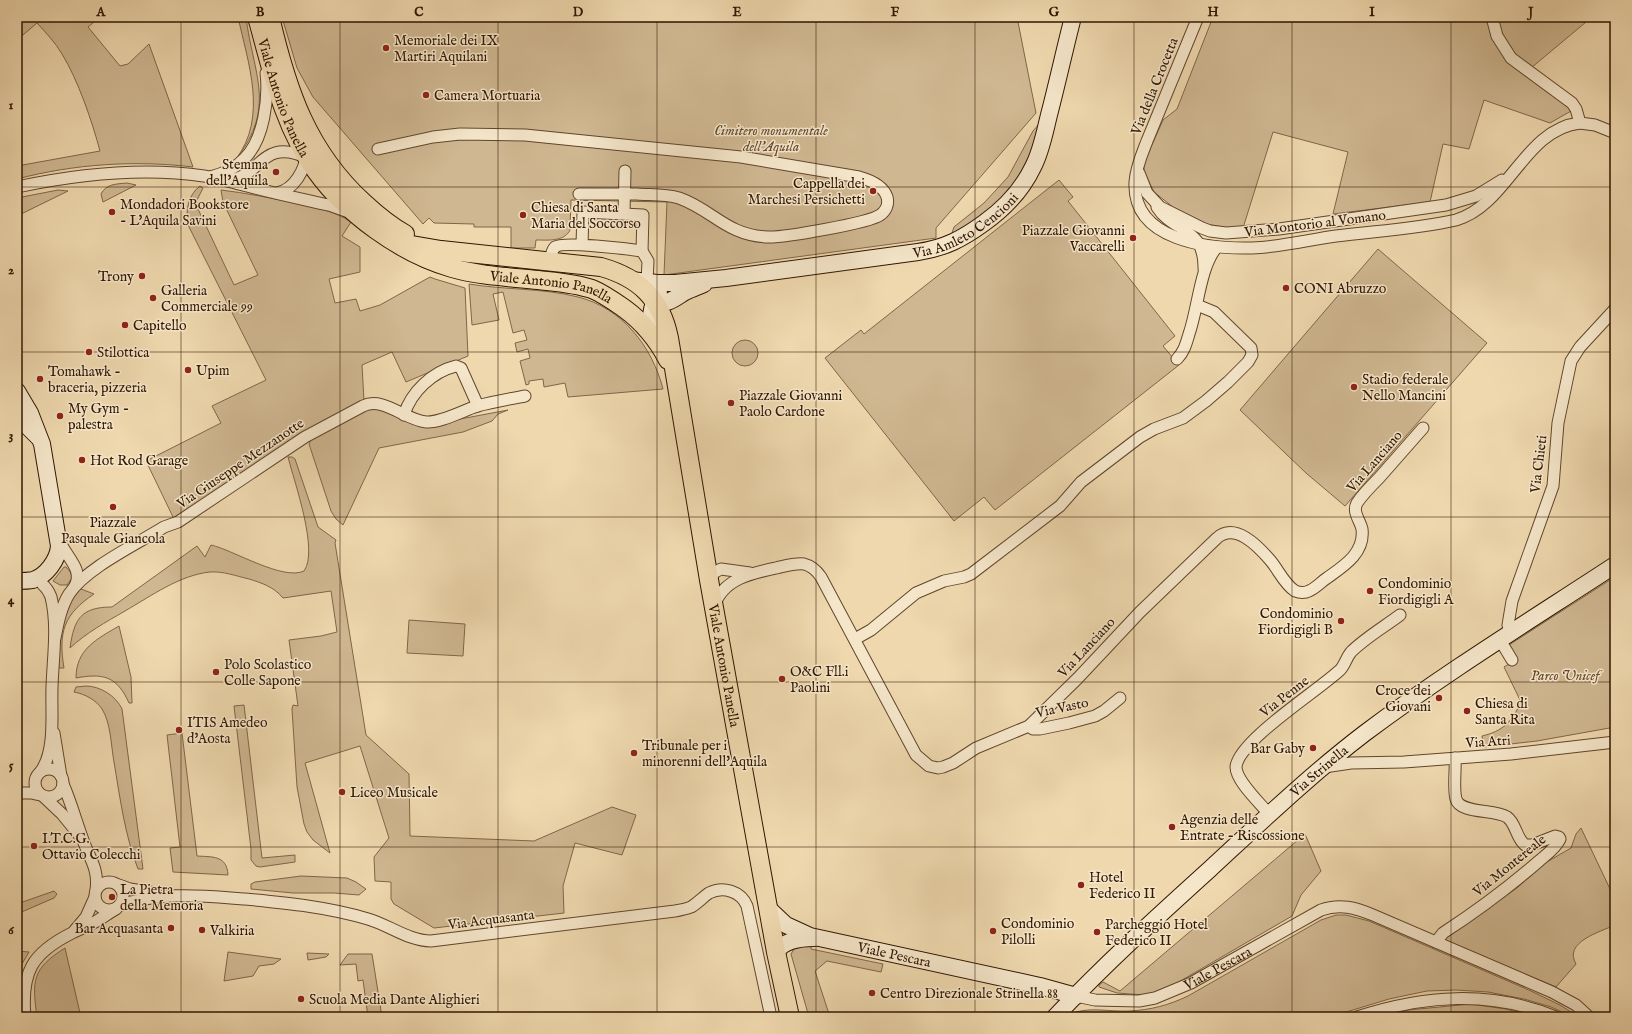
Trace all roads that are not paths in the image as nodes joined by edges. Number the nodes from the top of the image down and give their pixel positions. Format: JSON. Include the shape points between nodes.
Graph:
{"nodes":[{"id":1,"x":257,"y":17,"type":"edge"},
{"id":2,"x":270,"y":17,"type":"edge"},
{"id":3,"x":1073,"y":17,"type":"edge"},
{"id":4,"x":1198,"y":17,"type":"edge"},
{"id":5,"x":1492,"y":17,"type":"edge"},
{"id":6,"x":261,"y":34,"type":"junction"},
{"id":7,"x":298,"y":108,"type":"junction"},
{"id":8,"x":1580,"y":123,"type":"junction"},
{"id":9,"x":1615,"y":133,"type":"edge"},
{"id":10,"x":378,"y":149,"type":"dead end"},
{"id":11,"x":306,"y":157,"type":"junction"},
{"id":12,"x":1138,"y":166,"type":"junction"},
{"id":13,"x":624,"y":171,"type":"dead end"},
{"id":14,"x":1514,"y":172,"type":"junction"},
{"id":15,"x":209,"y":177,"type":"junction"},
{"id":16,"x":222,"y":180,"type":"junction"},
{"id":17,"x":17,"y":187,"type":"edge"},
{"id":18,"x":347,"y":187,"type":"junction"},
{"id":19,"x":277,"y":193,"type":"junction"},
{"id":20,"x":579,"y":194,"type":"dead end"},
{"id":21,"x":624,"y":194,"type":"junction"},
{"id":22,"x":1154,"y":202,"type":"junction"},
{"id":23,"x":1143,"y":212,"type":"junction"},
{"id":24,"x":624,"y":214,"type":"junction"},
{"id":25,"x":368,"y":224,"type":"junction"},
{"id":26,"x":388,"y":238,"type":"junction"},
{"id":27,"x":1198,"y":243,"type":"junction"},
{"id":28,"x":582,"y":245,"type":"junction"},
{"id":29,"x":1217,"y":247,"type":"junction"},
{"id":30,"x":642,"y":251,"type":"junction"},
{"id":31,"x":465,"y":253,"type":"junction"},
{"id":32,"x":550,"y":262,"type":"junction"},
{"id":33,"x":1204,"y":272,"type":"junction"},
{"id":34,"x":639,"y":281,"type":"junction"},
{"id":35,"x":675,"y":290,"type":"junction"},
{"id":36,"x":1197,"y":305,"type":"junction"},
{"id":37,"x":659,"y":308,"type":"junction"},
{"id":38,"x":1615,"y":309,"type":"edge"},
{"id":39,"x":654,"y":337,"type":"junction"},
{"id":40,"x":1176,"y":359,"type":"dead end"},
{"id":41,"x":676,"y":383,"type":"junction"},
{"id":42,"x":17,"y":391,"type":"edge"},
{"id":43,"x":525,"y":396,"type":"dead end"},
{"id":44,"x":478,"y":406,"type":"junction"},
{"id":45,"x":404,"y":415,"type":"junction"},
{"id":46,"x":17,"y":419,"type":"edge"},
{"id":47,"x":1424,"y":428,"type":"dead end"},
{"id":48,"x":42,"y":444,"type":"junction"},
{"id":49,"x":58,"y":538,"type":"junction"},
{"id":50,"x":703,"y":546,"type":"junction"},
{"id":51,"x":70,"y":558,"type":"junction"},
{"id":52,"x":1615,"y":565,"type":"edge"},
{"id":53,"x":96,"y":568,"type":"junction"},
{"id":54,"x":731,"y":570,"type":"junction"},
{"id":55,"x":750,"y":573,"type":"junction"},
{"id":56,"x":709,"y":580,"type":"junction"},
{"id":57,"x":21,"y":581,"type":"edge"},
{"id":58,"x":732,"y":583,"type":"junction"},
{"id":59,"x":43,"y":585,"type":"junction"},
{"id":60,"x":74,"y":588,"type":"junction"},
{"id":61,"x":714,"y":607,"type":"junction"},
{"id":62,"x":1400,"y":616,"type":"dead end"},
{"id":63,"x":1505,"y":636,"type":"junction"},
{"id":64,"x":55,"y":638,"type":"junction"},
{"id":65,"x":854,"y":639,"type":"junction"},
{"id":66,"x":1512,"y":660,"type":"dead end"},
{"id":67,"x":1120,"y":698,"type":"dead end"},
{"id":68,"x":52,"y":722,"type":"junction"},
{"id":69,"x":1030,"y":726,"type":"junction"},
{"id":70,"x":1615,"y":742,"type":"edge"},
{"id":71,"x":1351,"y":757,"type":"junction"},
{"id":72,"x":1455,"y":758,"type":"junction"},
{"id":73,"x":41,"y":771,"type":"junction"},
{"id":74,"x":62,"y":780,"type":"junction"},
{"id":75,"x":34,"y":781,"type":"junction"},
{"id":76,"x":17,"y":793,"type":"edge"},
{"id":77,"x":42,"y":796,"type":"junction"},
{"id":78,"x":1269,"y":814,"type":"junction"},
{"id":79,"x":83,"y":840,"type":"junction"},
{"id":80,"x":93,"y":861,"type":"junction"},
{"id":81,"x":117,"y":884,"type":"junction"},
{"id":82,"x":96,"y":893,"type":"junction"},
{"id":83,"x":178,"y":895,"type":"junction"},
{"id":84,"x":117,"y":908,"type":"junction"},
{"id":85,"x":769,"y":909,"type":"junction"},
{"id":86,"x":71,"y":933,"type":"junction"},
{"id":87,"x":820,"y":938,"type":"junction"},
{"id":88,"x":1436,"y":942,"type":"junction"},
{"id":89,"x":776,"y":952,"type":"junction"},
{"id":90,"x":1076,"y":996,"type":"junction"},
{"id":91,"x":26,"y":1017,"type":"edge"},
{"id":92,"x":771,"y":1017,"type":"edge"},
{"id":93,"x":790,"y":1017,"type":"edge"},
{"id":94,"x":1055,"y":1017,"type":"edge"},
{"id":95,"x":1357,"y":1017,"type":"edge"},
{"id":96,"x":1556,"y":1017,"type":"edge"},
{"id":97,"x":1589,"y":1017,"type":"edge"}],
"edges":[{"from":1,"to":6,"type":"main road","name":"Viale Antonio Panella"},
{"from":2,"to":7,"type":"main road","name":"Viale Antonio Panella","via":[[282,67]]},
{"from":3,"to":35,"type":"main road","name":"Via Amleto Cencioni","via":[[1037,159],[1018,191],[991,218],[958,240],[935,249],[726,278],[697,287]]},
{"from":4,"to":12,"type":"street","name":"Via della Crocetta"},
{"from":5,"to":8,"type":"street","via":[[1497,36],[1511,58],[1572,103]]},
{"from":6,"to":11,"type":"main road","name":"Viale Antonio Panella","via":[[280,100]]},
{"from":6,"to":15,"type":"street","via":[[267,87],[265,111],[258,134],[251,150],[240,163]]},
{"from":7,"to":11,"type":"street","via":[[305,138]]},
{"from":7,"to":18,"type":"main road","name":"Viale Antonio Panella","via":[[315,145]]},
{"from":8,"to":9,"type":"street","via":[[1595,125]]},
{"from":8,"to":14,"type":"street","name":"Via Montorio al Vomano","via":[[1566,126],[1550,134]]},
{"from":10,"to":21,"type":"street","via":[[433,137],[485,134],[553,137],[677,149],[859,177],[878,185],[885,192],[888,201],[885,210],[872,219],[772,237],[736,231],[692,204],[670,196]]},
{"from":11,"to":16,"type":"street","via":[[290,152],[273,153],[243,176]]},
{"from":11,"to":18,"type":"street"},
{"from":11,"to":19,"type":"street","via":[[298,178],[288,188]]},
{"from":11,"to":25,"type":"main road","name":"Viale Antonio Panella","via":[[332,190]]},
{"from":12,"to":22,"type":"street","name":"Via Montorio al Vomano","via":[[1142,184]]},
{"from":12,"to":23,"type":"street","name":"Via Montorio al Vomano","via":[[1136,192]]},
{"from":13,"to":21,"type":"street"},
{"from":14,"to":22,"type":"street","name":"Via Montorio al Vomano","via":[[1488,189],[1454,204],[1279,229],[1226,233],[1210,231]]},
{"from":14,"to":29,"type":"street","name":"Via Montorio al Vomano","via":[[1483,206],[1471,215],[1456,220],[1276,246]]},
{"from":15,"to":16,"type":"street"},
{"from":15,"to":17,"type":"street","via":[[116,174],[69,177]]},
{"from":16,"to":19,"type":"street"},
{"from":18,"to":31,"type":"main road","name":"Viale Antonio Panella","via":[[381,218],[402,232],[420,241]]},
{"from":19,"to":25,"type":"street","via":[[336,208]]},
{"from":20,"to":21,"type":"street"},
{"from":21,"to":24,"type":"street"},
{"from":22,"to":23,"type":"street","via":[[1146,204]]},
{"from":22,"to":27,"type":"street","via":[[1164,217],[1189,232]]},
{"from":23,"to":27,"type":"street","name":"Via Montorio al Vomano","via":[[1151,223],[1164,232]]},
{"from":24,"to":28,"type":"street","via":[[583,212]]},
{"from":24,"to":30,"type":"street","via":[[644,215]]},
{"from":25,"to":26,"type":"main road","name":"Viale Antonio Panella"},
{"from":26,"to":31,"type":"main road","name":"Viale Antonio Panella","via":[[406,244]]},
{"from":26,"to":39,"type":"main road","name":"Viale Antonio Panella","via":[[432,261],[463,271],[498,277],[564,282],[593,290],[629,312]]},
{"from":27,"to":29,"type":"street","name":"Via Montorio al Vomano"},
{"from":27,"to":33,"type":"street","via":[[1204,259]]},
{"from":28,"to":30,"type":"street"},
{"from":28,"to":32,"type":"street","via":[[557,246]]},
{"from":29,"to":33,"type":"street","via":[[1210,256]]},
{"from":30,"to":34,"type":"street","via":[[648,261]]},
{"from":31,"to":32,"type":"main road","name":"Viale Antonio Panella"},
{"from":32,"to":34,"type":"main road","name":"Viale Antonio Panella","via":[[601,266]]},
{"from":33,"to":36,"type":"street"},
{"from":34,"to":35,"type":"main road","name":"Via Amleto Cencioni"},
{"from":34,"to":37,"type":"main road","name":"Viale Antonio Panella"},
{"from":35,"to":37,"type":"main road","name":"Via Amleto Cencioni","via":[[668,305]]},
{"from":36,"to":40,"type":"street","via":[[1185,346]]},
{"from":36,"to":65,"type":"street","via":[[1214,312],[1252,350],[1250,360],[1228,382],[1183,418],[1140,437],[1081,482],[1069,497],[971,574],[919,591],[871,630]]},
{"from":37,"to":39,"type":"main road","name":"Via Amleto Cencioni","via":[[651,318]]},
{"from":37,"to":41,"type":"main road","name":"Viale Antonio Panella","via":[[669,338]]},
{"from":38,"to":63,"type":"street","name":"Via Chieti","via":[[1580,347],[1571,361],[1558,423],[1553,486],[1512,601]]},
{"from":39,"to":41,"type":"main road","name":"Viale Antonio Panella","via":[[669,362]]},
{"from":41,"to":50,"type":"main road","name":"Viale Antonio Panella"},
{"from":42,"to":48,"type":"main road","via":[[30,413]]},
{"from":43,"to":44,"type":"street","name":"Via Giuseppe Mezzanotte"},
{"from":44,"to":45,"type":"street","name":"Via Giuseppe Mezzanotte","via":[[433,422]]},
{"from":44,"to":45,"type":"street","via":[[461,368],[456,366],[429,379],[410,402]]},
{"from":45,"to":53,"type":"street","name":"Via Giuseppe Mezzanotte","via":[[380,404],[365,405],[305,437],[178,522],[164,527]]},
{"from":46,"to":48,"type":"main road","via":[[32,431]]},
{"from":47,"to":69,"type":"street","name":"Via Lanciano","via":[[1357,504],[1355,511],[1362,529],[1361,539],[1357,552],[1345,565],[1310,590],[1299,592],[1289,586],[1270,560],[1247,539],[1239,534],[1224,534],[1140,612]]},
{"from":48,"to":49,"type":"main road"},
{"from":49,"to":51,"type":"street"},
{"from":49,"to":57,"type":"main road","via":[[58,552],[51,566],[39,577]]},
{"from":50,"to":54,"type":"street","name":"Via Lanciano","via":[[716,561]]},
{"from":50,"to":56,"type":"main road","name":"Viale Antonio Panella"},
{"from":51,"to":53,"type":"street","via":[[83,567]]},
{"from":51,"to":60,"type":"street","via":[[78,576]]},
{"from":52,"to":63,"type":"main road","name":"Via Strinella"},
{"from":53,"to":60,"type":"street","name":"Via Giuseppe Mezzanotte"},
{"from":54,"to":55,"type":"street","name":"Via Lanciano"},
{"from":54,"to":56,"type":"street","name":"Via Lanciano","via":[[718,571]]},
{"from":55,"to":58,"type":"street","name":"Via Lanciano"},
{"from":55,"to":65,"type":"street","name":"Via Lanciano","via":[[799,564],[814,569],[821,577]]},
{"from":56,"to":58,"type":"street","name":"Via Lanciano","via":[[720,586]]},
{"from":56,"to":61,"type":"main road","name":"Viale Antonio Panella"},
{"from":57,"to":59,"type":"street"},
{"from":58,"to":61,"type":"street","name":"Via Lanciano","via":[[719,596]]},
{"from":59,"to":60,"type":"street","via":[[61,593]]},
{"from":59,"to":64,"type":"street","name":"Via Giuseppe Mezzanotte","via":[[51,597]]},
{"from":60,"to":64,"type":"street","name":"Via Giuseppe Mezzanotte","via":[[62,611]]},
{"from":61,"to":85,"type":"main road","name":"Viale Antonio Panella"},
{"from":62,"to":78,"type":"street","name":"Via Penne","via":[[1356,648],[1341,669],[1273,722],[1240,755],[1236,768],[1239,777]]},
{"from":63,"to":66,"type":"street"},
{"from":63,"to":71,"type":"main road","name":"Via Strinella","via":[[1430,686]]},
{"from":64,"to":68,"type":"street","name":"Via Giuseppe Mezzanotte"},
{"from":65,"to":69,"type":"street","name":"Via Lanciano","via":[[916,755],[929,766],[938,768],[950,764],[976,748]]},
{"from":67,"to":69,"type":"street","name":"Via Vasto","via":[[1092,717],[1040,729],[1033,729]]},
{"from":68,"to":73,"type":"street","name":"Via Giuseppe Mezzanotte","via":[[48,752]]},
{"from":68,"to":74,"type":"street","name":"Via Giuseppe Mezzanotte"},
{"from":70,"to":72,"type":"street","name":"Via Atri"},
{"from":71,"to":72,"type":"street","name":"Via Atri","via":[[1397,762]]},
{"from":71,"to":78,"type":"main road","name":"Via Strinella","via":[[1321,768]]},
{"from":72,"to":88,"type":"street","name":"Via Montereale","via":[[1456,795],[1460,805],[1508,817],[1525,845],[1532,845],[1555,836],[1560,839],[1555,847],[1502,892],[1443,933]]},
{"from":73,"to":74,"type":"street","via":[[52,769]]},
{"from":73,"to":75,"type":"street"},
{"from":74,"to":77,"type":"street","via":[[61,791],[56,796]]},
{"from":74,"to":79,"type":"street"},
{"from":75,"to":76,"type":"street"},
{"from":75,"to":77,"type":"street","via":[[35,788]]},
{"from":76,"to":77,"type":"street"},
{"from":77,"to":79,"type":"street","via":[[62,814]]},
{"from":78,"to":90,"type":"main road","name":"Via Strinella"},
{"from":79,"to":80,"type":"street"},
{"from":80,"to":81,"type":"street"},
{"from":80,"to":82,"type":"street"},
{"from":81,"to":82,"type":"street","via":[[105,882]]},
{"from":81,"to":83,"type":"street","via":[[137,890]]},
{"from":81,"to":84,"type":"street","via":[[124,895]]},
{"from":82,"to":84,"type":"street","via":[[98,904],[102,908]]},
{"from":82,"to":86,"type":"street","via":[[86,917]]},
{"from":83,"to":84,"type":"street","name":"Via Acquasanta","via":[[148,898]]},
{"from":83,"to":92,"type":"street","name":"Via Acquasanta","via":[[283,902],[323,908],[378,922],[414,938],[431,941],[676,911],[691,907],[710,893],[719,890],[729,891],[742,898],[747,906]]},
{"from":84,"to":86,"type":"street","via":[[96,922]]},
{"from":85,"to":87,"type":"main road","name":"Viale Pescara","via":[[790,927]]},
{"from":85,"to":89,"type":"main road","name":"Viale Antonio Panella"},
{"from":86,"to":91,"type":"street","via":[[42,953],[30,968],[25,984]]},
{"from":87,"to":89,"type":"main road","name":"Viale Pescara","via":[[792,941],[781,946]]},
{"from":87,"to":90,"type":"main road","name":"Viale Pescara"},
{"from":88,"to":90,"type":"street","name":"Viale Pescara","via":[[1357,908],[1330,907],[1191,983],[1155,998],[1139,1001],[1095,1000]]},
{"from":88,"to":97,"type":"street","name":"Viale Pescara","via":[[1552,992],[1576,1005]]},
{"from":89,"to":93,"type":"main road","name":"Viale Antonio Panella"},
{"from":90,"to":94,"type":"main road","name":"Via Strinella"},
{"from":95,"to":96,"type":"street","via":[[1406,1003],[1461,998],[1508,1003]]}]}
